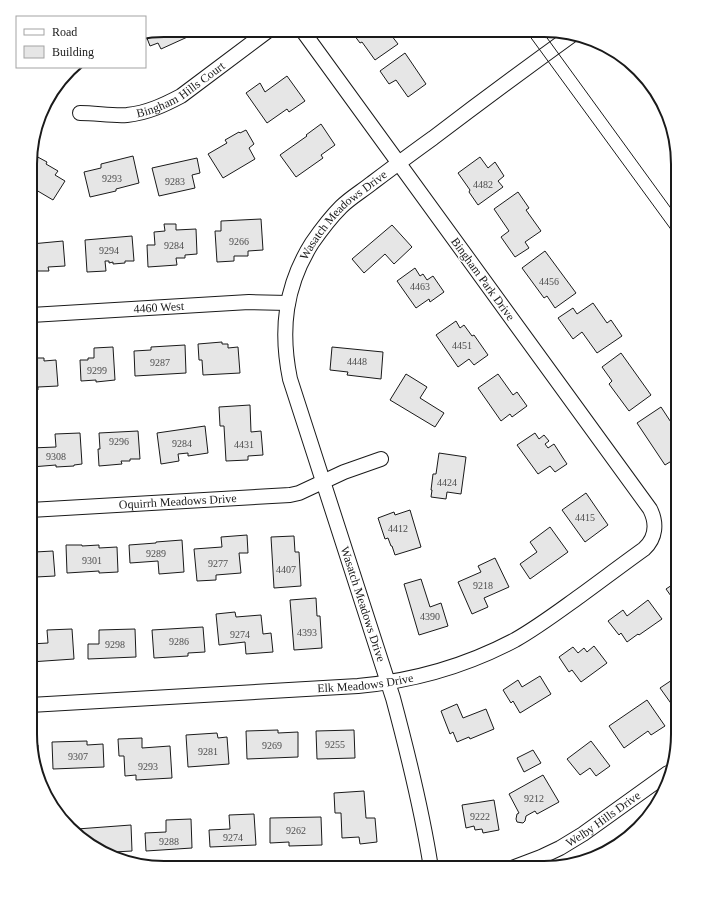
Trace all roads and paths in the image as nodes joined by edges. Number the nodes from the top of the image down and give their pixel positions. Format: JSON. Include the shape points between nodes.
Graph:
{"nodes":[{"id":1,"x":260,"y":37,"type":"edge"},
{"id":2,"x":307,"y":37,"type":"edge"},
{"id":3,"x":567,"y":39,"type":"edge"},
{"id":4,"x":80,"y":113,"type":"dead end"},
{"id":5,"x":398,"y":163,"type":"junction"},
{"id":6,"x":288,"y":303,"type":"junction"},
{"id":7,"x":37,"y":315,"type":"edge"},
{"id":8,"x":381,"y":459,"type":"dead end"},
{"id":9,"x":323,"y":482,"type":"junction"},
{"id":10,"x":37,"y":510,"type":"edge"},
{"id":11,"x":654,"y":530,"type":"joint"},
{"id":12,"x":388,"y":683,"type":"junction"},
{"id":13,"x":37,"y":705,"type":"edge"},
{"id":14,"x":664,"y":776,"type":"edge"},
{"id":15,"x":430,"y":861,"type":"edge"},
{"id":16,"x":531,"y":861,"type":"edge"}],
"edges":[{"from":1,"to":4,"type":"street","name":"Bingham Hills Court","via":[[181,96],[154,109],[126,115]]},
{"from":2,"to":5,"type":"street","name":"Bingham Park Drive"},
{"from":3,"to":5,"type":"street","name":"Wasatch Meadows Drive"},
{"from":5,"to":6,"type":"street","name":"Wasatch Meadows Drive","via":[[341,207],[329,220],[311,244],[294,278]]},
{"from":5,"to":11,"type":"street","name":"Bingham Park Drive","via":[[650,509]]},
{"from":6,"to":7,"type":"street","name":"4460 West","via":[[250,302]]},
{"from":6,"to":9,"type":"street","name":"Wasatch Meadows Drive","via":[[285,333],[287,364],[291,384]]},
{"from":8,"to":9,"type":"street"},
{"from":9,"to":10,"type":"street","name":"Oquirrh Meadows Drive","via":[[299,493],[284,496]]},
{"from":9,"to":12,"type":"street","name":"Wasatch Meadows Drive"},
{"from":11,"to":12,"type":"street","name":"Elk Meadows Drive","via":[[651,541],[644,549],[562,610],[516,639],[450,668]]},
{"from":12,"to":13,"type":"street","name":"Elk Meadows Drive"},
{"from":12,"to":15,"type":"street","name":"Wasatch Meadows Drive","via":[[419,802]]},
{"from":14,"to":16,"type":"street","name":"Welby Hills Drive","via":[[583,834]]}]}
